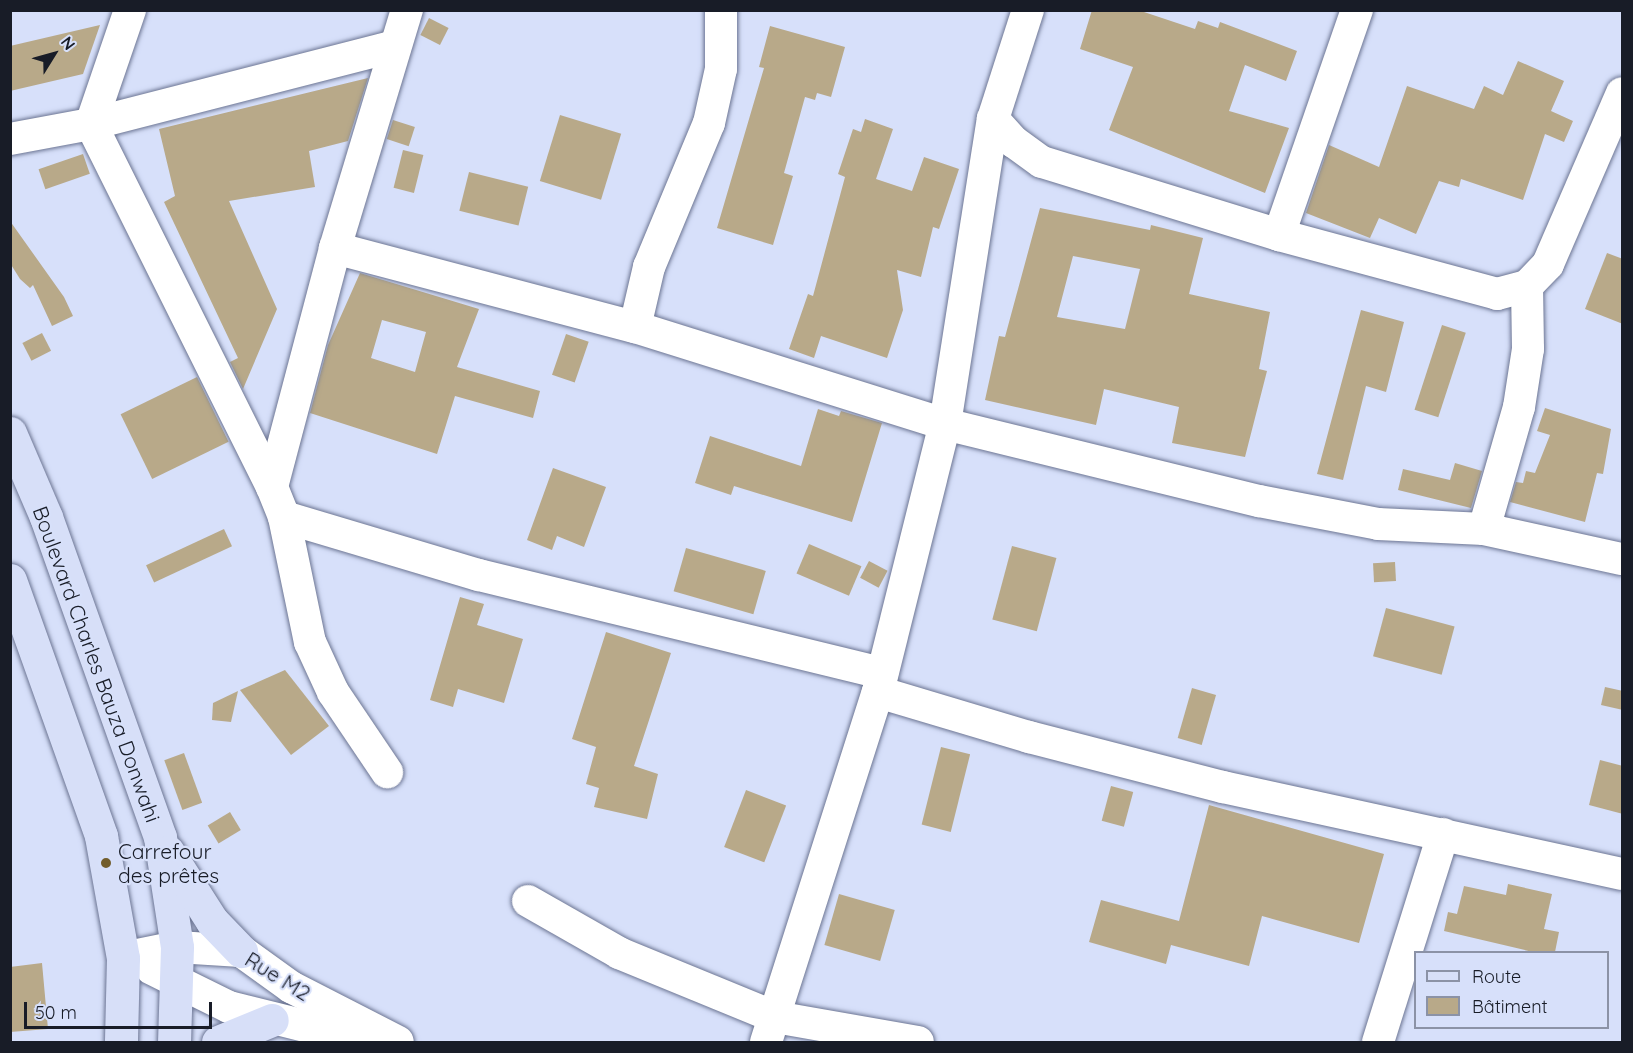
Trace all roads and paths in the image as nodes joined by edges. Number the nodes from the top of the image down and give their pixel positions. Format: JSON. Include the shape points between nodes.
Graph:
{"nodes":[{"id":1,"x":130,"y":10,"type":"edge"},
{"id":2,"x":721,"y":10,"type":"edge"},
{"id":3,"x":1028,"y":10,"type":"edge"},
{"id":4,"x":1357,"y":10,"type":"edge"},
{"id":5,"x":408,"y":11,"type":"edge"},
{"id":6,"x":394,"y":45,"type":"junction"},
{"id":7,"x":1623,"y":93,"type":"edge"},
{"id":8,"x":993,"y":119,"type":"junction"},
{"id":9,"x":91,"y":124,"type":"junction"},
{"id":10,"x":10,"y":139,"type":"edge"},
{"id":11,"x":1280,"y":235,"type":"junction"},
{"id":12,"x":335,"y":248,"type":"junction"},
{"id":13,"x":1527,"y":286,"type":"junction"},
{"id":14,"x":635,"y":327,"type":"junction"},
{"id":15,"x":945,"y":424,"type":"junction"},
{"id":16,"x":10,"y":433,"type":"edge"},
{"id":17,"x":272,"y":487,"type":"junction"},
{"id":18,"x":284,"y":517,"type":"junction"},
{"id":19,"x":1484,"y":529,"type":"junction"},
{"id":20,"x":1623,"y":559,"type":"edge"},
{"id":21,"x":10,"y":580,"type":"edge"},
{"id":22,"x":880,"y":682,"type":"junction"},
{"id":23,"x":387,"y":772,"type":"dead end"},
{"id":24,"x":1443,"y":834,"type":"junction"},
{"id":25,"x":160,"y":837,"type":"junction"},
{"id":26,"x":1623,"y":874,"type":"edge"},
{"id":27,"x":528,"y":901,"type":"dead end"},
{"id":28,"x":241,"y":951,"type":"junction"},
{"id":29,"x":123,"y":958,"type":"junction"},
{"id":30,"x":177,"y":962,"type":"junction"},
{"id":31,"x":272,"y":1020,"type":"junction"},
{"id":32,"x":770,"y":1030,"type":"edge"},
{"id":33,"x":121,"y":1042,"type":"edge"},
{"id":34,"x":174,"y":1042,"type":"edge"},
{"id":35,"x":218,"y":1042,"type":"edge"},
{"id":36,"x":369,"y":1042,"type":"edge"},
{"id":37,"x":398,"y":1042,"type":"edge"},
{"id":38,"x":918,"y":1042,"type":"edge"},
{"id":39,"x":1378,"y":1042,"type":"edge"}],
"edges":[{"from":1,"to":9,"type":"street"},
{"from":2,"to":14,"type":"street","via":[[721,69],[709,123],[649,267]]},
{"from":3,"to":8,"type":"street"},
{"from":4,"to":11,"type":"street"},
{"from":5,"to":6,"type":"street"},
{"from":6,"to":9,"type":"street"},
{"from":6,"to":12,"type":"street"},
{"from":7,"to":13,"type":"street","via":[[1548,264]]},
{"from":8,"to":11,"type":"street","via":[[1014,142],[1042,162]]},
{"from":8,"to":15,"type":"street"},
{"from":9,"to":10,"type":"street"},
{"from":9,"to":17,"type":"street"},
{"from":11,"to":13,"type":"street","via":[[1497,294]]},
{"from":12,"to":14,"type":"street"},
{"from":12,"to":17,"type":"street"},
{"from":13,"to":19,"type":"street","via":[[1528,350],[1519,407]]},
{"from":14,"to":15,"type":"street"},
{"from":15,"to":19,"type":"street","via":[[1259,501],[1378,524]]},
{"from":15,"to":22,"type":"street"},
{"from":16,"to":25,"type":"main road","name":"Boulevard Charles Bauza Donwahi","via":[[46,517]]},
{"from":17,"to":18,"type":"street"},
{"from":18,"to":22,"type":"street","via":[[479,576]]},
{"from":18,"to":23,"type":"street","via":[[310,642],[333,693]]},
{"from":19,"to":20,"type":"street"},
{"from":21,"to":29,"type":"main road","via":[[101,836]]},
{"from":22,"to":24,"type":"street","via":[[1029,737],[1212,784]]},
{"from":22,"to":32,"type":"street"},
{"from":24,"to":26,"type":"street"},
{"from":24,"to":39,"type":"street"},
{"from":25,"to":28,"type":"main road","via":[[212,921]]},
{"from":25,"to":30,"type":"main road","name":"Boulevard Charles Bauza Donwahi"},
{"from":27,"to":32,"type":"street","via":[[619,953]]},
{"from":28,"to":30,"type":"street","name":"Rue M2"},
{"from":28,"to":37,"type":"street","name":"Rue M2","via":[[291,987]]},
{"from":29,"to":30,"type":"street","name":"Rue M2"},
{"from":29,"to":33,"type":"main road"},
{"from":30,"to":31,"type":"street","name":"Rue M2","via":[[229,1007]]},
{"from":30,"to":34,"type":"main road","name":"Boulevard Charles Bauza Donwahi"},
{"from":31,"to":35,"type":"main road"},
{"from":31,"to":36,"type":"street","name":"Rue M2","via":[[318,1027]]},
{"from":32,"to":38,"type":"street"}]}
